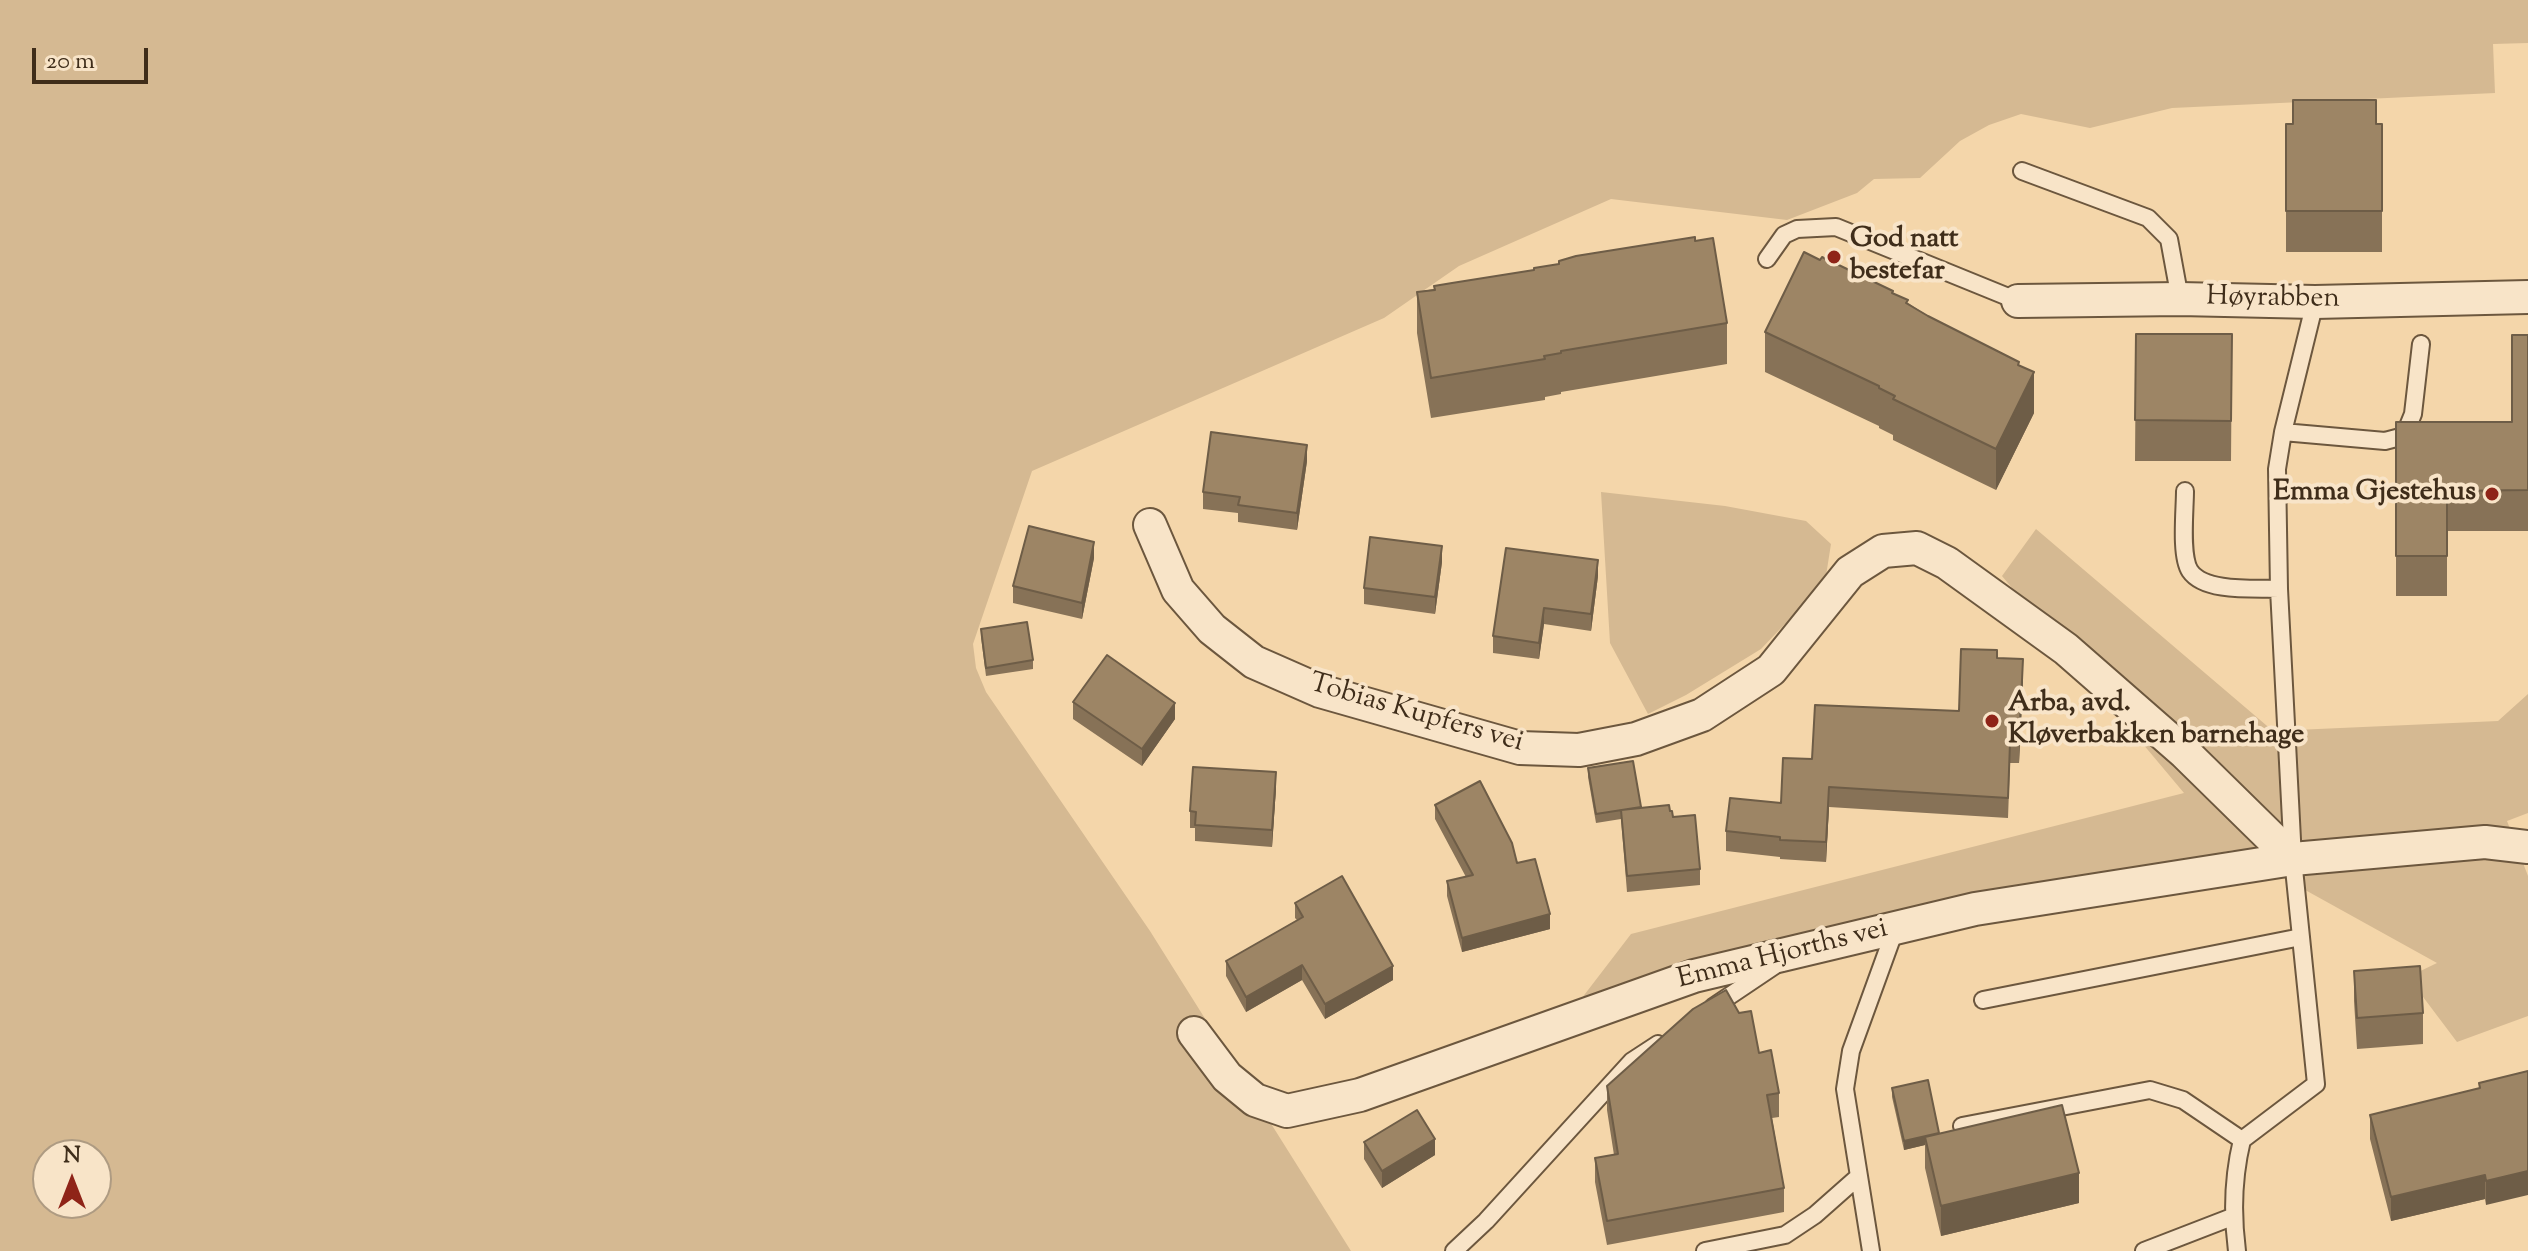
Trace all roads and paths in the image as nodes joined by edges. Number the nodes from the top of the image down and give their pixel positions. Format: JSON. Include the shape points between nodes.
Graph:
{"nodes":[{"id":1,"x":2022,"y":171,"type":"dead end"},
{"id":2,"x":1767,"y":259,"type":"dead end"},
{"id":3,"x":2528,"y":297,"type":"edge"},
{"id":4,"x":2180,"y":299,"type":"junction"},
{"id":5,"x":2018,"y":301,"type":"joint"},
{"id":6,"x":2315,"y":302,"type":"junction"},
{"id":7,"x":2421,"y":344,"type":"dead end"},
{"id":8,"x":2283,"y":432,"type":"junction"},
{"id":9,"x":2185,"y":491,"type":"dead end"},
{"id":10,"x":1150,"y":525,"type":"dead end"},
{"id":11,"x":2279,"y":589,"type":"junction"},
{"id":12,"x":2528,"y":847,"type":"edge"},
{"id":13,"x":2293,"y":859,"type":"junction"},
{"id":14,"x":1896,"y":927,"type":"junction"},
{"id":15,"x":2301,"y":937,"type":"junction"},
{"id":16,"x":1798,"y":950,"type":"junction"},
{"id":17,"x":1983,"y":1000,"type":"dead end"},
{"id":18,"x":1699,"y":1017,"type":"edge"},
{"id":19,"x":1194,"y":1033,"type":"dead end"},
{"id":20,"x":1672,"y":1034,"type":"edge"},
{"id":21,"x":1962,"y":1126,"type":"edge"},
{"id":22,"x":2242,"y":1140,"type":"junction"},
{"id":23,"x":1858,"y":1177,"type":"junction"},
{"id":24,"x":2232,"y":1217,"type":"junction"},
{"id":25,"x":1454,"y":1251,"type":"edge"},
{"id":26,"x":1705,"y":1251,"type":"edge"},
{"id":27,"x":1871,"y":1251,"type":"edge"},
{"id":28,"x":2144,"y":1251,"type":"edge"},
{"id":29,"x":2237,"y":1251,"type":"edge"}],
"edges":[{"from":1,"to":4,"type":"lane","via":[[2148,218],[2169,239]]},
{"from":2,"to":5,"type":"lane","via":[[1784,235],[1836,227]]},
{"from":3,"to":6,"type":"street","name":"Høyrabben"},
{"from":4,"to":5,"type":"street","name":"Høyrabben"},
{"from":4,"to":6,"type":"street","name":"Høyrabben"},
{"from":6,"to":8,"type":"lane"},
{"from":7,"to":8,"type":"lane","via":[[2413,414],[2404,436],[2385,441]]},
{"from":8,"to":11,"type":"lane","via":[[2277,469]]},
{"from":9,"to":11,"type":"lane","via":[[2190,571],[2202,582],[2222,587]]},
{"from":10,"to":13,"type":"street","name":"Tobias Kupfers vei","via":[[1178,590],[1212,629],[1254,662],[1320,691],[1520,748],[1579,750],[1636,739],[1702,715],[1771,670],[1850,572],[1883,551],[1917,548],[1947,563],[2066,649],[2185,753]]},
{"from":11,"to":13,"type":"lane"},
{"from":12,"to":13,"type":"street","name":"Emma Hjorths vei","via":[[2485,842]]},
{"from":13,"to":14,"type":"street","name":"Emma Hjorths vei","via":[[1975,909]]},
{"from":13,"to":15,"type":"lane"},
{"from":14,"to":16,"type":"street","name":"Emma Hjorths vei"},
{"from":14,"to":23,"type":"lane","via":[[1851,1051],[1845,1089]]},
{"from":15,"to":17,"type":"lane"},
{"from":15,"to":22,"type":"lane","via":[[2316,1084]]},
{"from":16,"to":18,"type":"lane"},
{"from":16,"to":19,"type":"street","name":"Emma Hjorths vei","via":[[1694,976],[1360,1095],[1287,1111],[1255,1100],[1227,1077]]},
{"from":20,"to":25,"type":"lane","via":[[1632,1061]]},
{"from":21,"to":22,"type":"lane","via":[[2150,1090],[2183,1100]]},
{"from":22,"to":24,"type":"lane"},
{"from":23,"to":26,"type":"lane","via":[[1785,1235]]},
{"from":23,"to":27,"type":"lane"},
{"from":24,"to":28,"type":"lane"},
{"from":24,"to":29,"type":"lane"}]}
